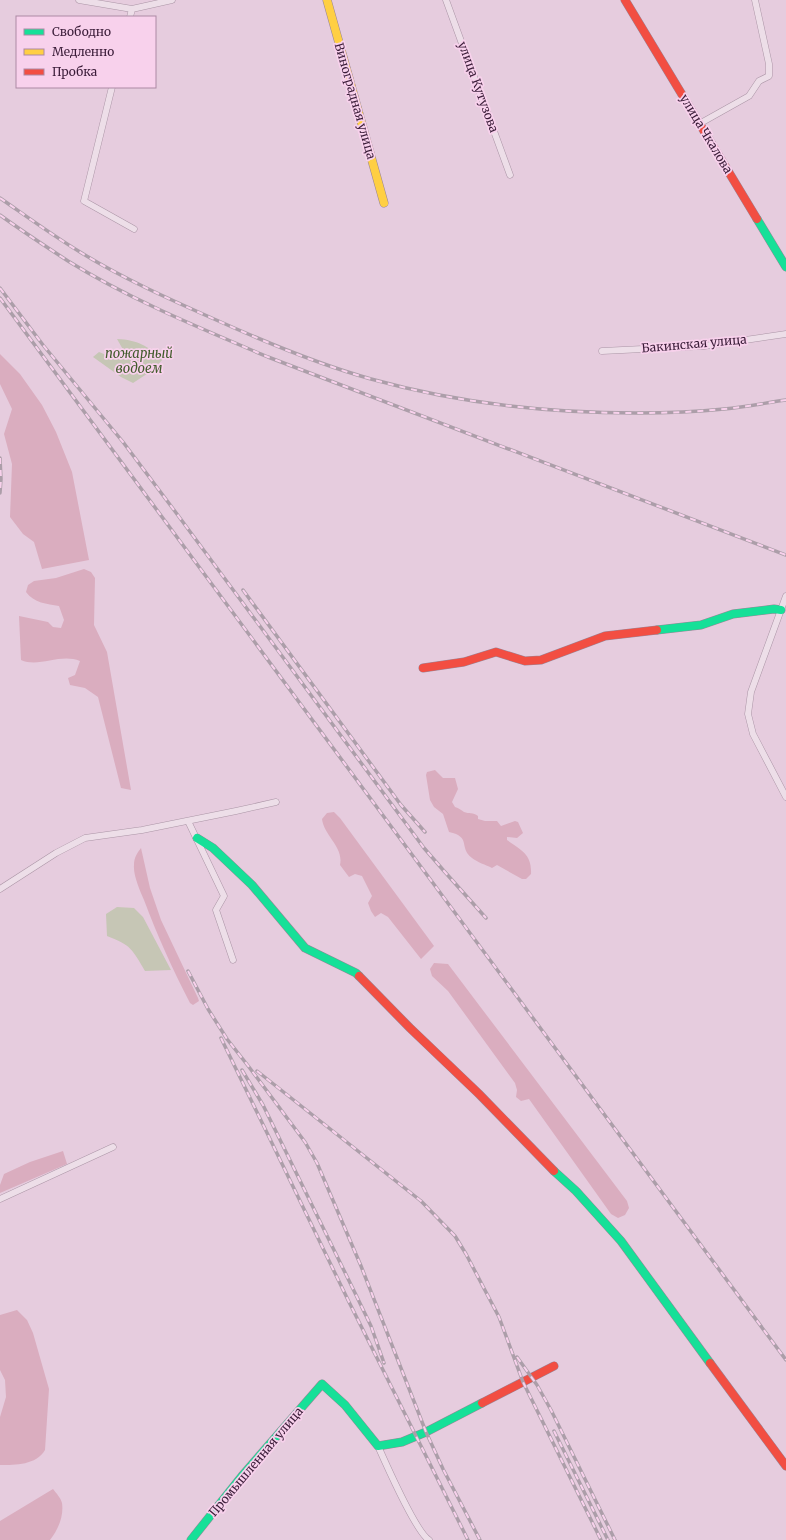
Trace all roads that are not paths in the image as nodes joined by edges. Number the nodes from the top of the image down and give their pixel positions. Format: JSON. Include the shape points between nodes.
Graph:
{"nodes":[{"id":1,"x":79,"y":0,"type":"edge"},
{"id":2,"x":172,"y":0,"type":"edge"},
{"id":3,"x":327,"y":0,"type":"edge"},
{"id":4,"x":446,"y":0,"type":"edge"},
{"id":5,"x":625,"y":0,"type":"edge"},
{"id":6,"x":754,"y":0,"type":"edge"},
{"id":7,"x":132,"y":9,"type":"junction"},
{"id":8,"x":130,"y":16,"type":"edge"},
{"id":9,"x":112,"y":88,"type":"edge"},
{"id":10,"x":700,"y":124,"type":"junction"},
{"id":11,"x":510,"y":175,"type":"dead end"},
{"id":12,"x":384,"y":202,"type":"dead end"},
{"id":13,"x":134,"y":229,"type":"dead end"},
{"id":14,"x":786,"y":267,"type":"edge"},
{"id":15,"x":786,"y":334,"type":"edge"},
{"id":16,"x":602,"y":351,"type":"dead end"},
{"id":17,"x":786,"y":596,"type":"edge"},
{"id":18,"x":780,"y":610,"type":"junction"},
{"id":19,"x":423,"y":668,"type":"dead end"},
{"id":20,"x":786,"y":797,"type":"edge"},
{"id":21,"x":276,"y":802,"type":"dead end"},
{"id":22,"x":188,"y":821,"type":"junction"},
{"id":23,"x":196,"y":838,"type":"junction"},
{"id":24,"x":0,"y":889,"type":"edge"},
{"id":25,"x":233,"y":960,"type":"dead end"},
{"id":26,"x":113,"y":1148,"type":"dead end"},
{"id":27,"x":0,"y":1199,"type":"edge"},
{"id":28,"x":554,"y":1366,"type":"dead end"},
{"id":29,"x":378,"y":1446,"type":"junction"},
{"id":30,"x":786,"y":1466,"type":"edge"},
{"id":31,"x":191,"y":1540,"type":"edge"},
{"id":32,"x":429,"y":1540,"type":"edge"}],
"edges":[{"from":1,"to":7,"type":"street"},
{"from":2,"to":7,"type":"street"},
{"from":3,"to":12,"type":"street","name":"Виноградная улица"},
{"from":4,"to":11,"type":"street","name":"улица Кутузова"},
{"from":5,"to":10,"type":"street","name":"улица Чкалова"},
{"from":6,"to":10,"type":"street","via":[[769,64],[769,76],[759,81],[749,96]]},
{"from":7,"to":8,"type":"street"},
{"from":9,"to":13,"type":"street","via":[[84,201]]},
{"from":10,"to":14,"type":"street","name":"улица Чкалова"},
{"from":15,"to":16,"type":"street","name":"Бакинская улица","via":[[704,346]]},
{"from":17,"to":18,"type":"street"},
{"from":18,"to":19,"type":"street","via":[[774,608],[733,614],[701,626],[605,636],[541,660],[525,660],[496,652],[464,662]]},
{"from":18,"to":20,"type":"street","via":[[751,692],[748,714],[753,734]]},
{"from":21,"to":22,"type":"street"},
{"from":22,"to":23,"type":"street"},
{"from":22,"to":24,"type":"street","via":[[85,838],[56,853]]},
{"from":23,"to":25,"type":"street","via":[[224,896],[216,910]]},
{"from":23,"to":30,"type":"street","via":[[213,848],[252,885],[305,948],[356,973],[576,1191],[621,1241]]},
{"from":26,"to":27,"type":"street"},
{"from":28,"to":29,"type":"street","via":[[426,1432],[402,1442]]},
{"from":29,"to":31,"type":"street","name":"Промышленная улица","via":[[345,1405],[322,1384],[242,1476]]},
{"from":29,"to":32,"type":"street","via":[[415,1522]]}]}
